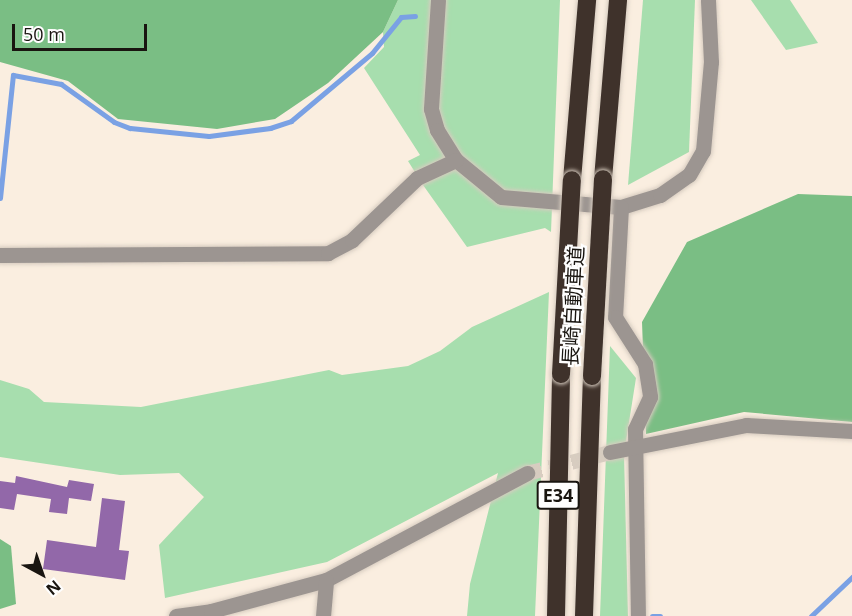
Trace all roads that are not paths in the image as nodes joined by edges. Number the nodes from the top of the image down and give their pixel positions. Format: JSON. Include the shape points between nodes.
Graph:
{"nodes":[{"id":1,"x":438,"y":0,"type":"edge"},
{"id":2,"x":587,"y":0,"type":"edge"},
{"id":3,"x":618,"y":0,"type":"edge"},
{"id":4,"x":708,"y":0,"type":"edge"},
{"id":5,"x":456,"y":160,"type":"junction"},
{"id":6,"x":621,"y":207,"type":"junction"},
{"id":7,"x":0,"y":255,"type":"edge"},
{"id":8,"x":852,"y":431,"type":"edge"},
{"id":9,"x":635,"y":449,"type":"junction"},
{"id":10,"x":610,"y":452,"type":"tunnel mouth"},
{"id":11,"x":527,"y":473,"type":"tunnel mouth"},
{"id":12,"x":326,"y":580,"type":"junction"},
{"id":13,"x":176,"y":616,"type":"edge"},
{"id":14,"x":323,"y":616,"type":"edge"},
{"id":15,"x":556,"y":616,"type":"edge"},
{"id":16,"x":584,"y":616,"type":"edge"},
{"id":17,"x":638,"y":616,"type":"edge"}],
"edges":[{"from":1,"to":5,"type":"street","via":[[431,109],[437,130]]},
{"from":2,"to":15,"type":"highway","name":"長崎自動車道","number":"E34","bridge":true,"via":[[561,374]]},
{"from":3,"to":16,"type":"highway","name":"長崎自動車道","number":"E34","bridge":true,"via":[[592,376]]},
{"from":4,"to":6,"type":"street","via":[[711,62],[703,151],[689,175],[660,195]]},
{"from":5,"to":6,"type":"street","via":[[501,197]]},
{"from":5,"to":7,"type":"street","via":[[417,178],[352,240],[328,253]]},
{"from":6,"to":9,"type":"street","via":[[615,317],[645,364],[650,397],[635,429]]},
{"from":8,"to":9,"type":"street","via":[[746,425],[661,440]]},
{"from":9,"to":10,"type":"street"},
{"from":9,"to":17,"type":"street"},
{"from":11,"to":12,"type":"street"},
{"from":12,"to":13,"type":"street","via":[[211,611]]},
{"from":12,"to":14,"type":"street"}]}
